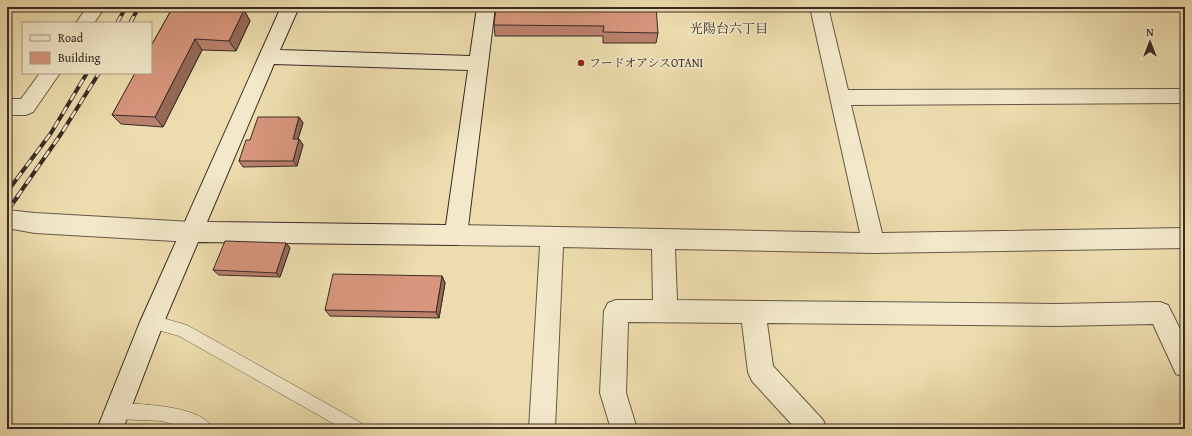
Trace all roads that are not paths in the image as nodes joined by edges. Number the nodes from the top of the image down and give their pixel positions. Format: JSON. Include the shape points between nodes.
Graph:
{"nodes":[{"id":1,"x":96,"y":7,"type":"edge"},
{"id":2,"x":290,"y":7,"type":"edge"},
{"id":3,"x":486,"y":7,"type":"edge"},
{"id":4,"x":819,"y":7,"type":"edge"},
{"id":5,"x":86,"y":22,"type":"edge"},
{"id":6,"x":268,"y":57,"type":"junction"},
{"id":7,"x":480,"y":63,"type":"junction"},
{"id":8,"x":49,"y":74,"type":"edge"},
{"id":9,"x":1185,"y":96,"type":"edge"},
{"id":10,"x":840,"y":98,"type":"junction"},
{"id":11,"x":7,"y":107,"type":"edge"},
{"id":12,"x":7,"y":219,"type":"edge"},
{"id":13,"x":192,"y":232,"type":"junction"},
{"id":14,"x":456,"y":235,"type":"junction"},
{"id":15,"x":552,"y":237,"type":"junction"},
{"id":16,"x":1185,"y":238,"type":"edge"},
{"id":17,"x":663,"y":239,"type":"junction"},
{"id":18,"x":873,"y":243,"type":"junction"},
{"id":19,"x":665,"y":311,"type":"junction"},
{"id":20,"x":753,"y":312,"type":"junction"},
{"id":21,"x":152,"y":322,"type":"junction"},
{"id":22,"x":1185,"y":365,"type":"edge"},
{"id":23,"x":113,"y":420,"type":"edge"},
{"id":24,"x":205,"y":429,"type":"edge"},
{"id":25,"x":358,"y":429,"type":"edge"},
{"id":26,"x":542,"y":429,"type":"edge"},
{"id":27,"x":624,"y":429,"type":"edge"},
{"id":28,"x":814,"y":429,"type":"edge"}],
"edges":[{"from":1,"to":5,"type":"street"},
{"from":2,"to":6,"type":"street"},
{"from":3,"to":7,"type":"street"},
{"from":4,"to":10,"type":"street"},
{"from":6,"to":7,"type":"street"},
{"from":6,"to":13,"type":"street"},
{"from":7,"to":14,"type":"street"},
{"from":8,"to":11,"type":"street","via":[[26,107]]},
{"from":9,"to":10,"type":"street"},
{"from":10,"to":18,"type":"street"},
{"from":12,"to":13,"type":"street","via":[[35,223]]},
{"from":13,"to":14,"type":"street"},
{"from":13,"to":21,"type":"street"},
{"from":14,"to":15,"type":"street"},
{"from":15,"to":17,"type":"street"},
{"from":15,"to":26,"type":"street"},
{"from":16,"to":18,"type":"street"},
{"from":17,"to":18,"type":"street"},
{"from":17,"to":19,"type":"street"},
{"from":19,"to":20,"type":"street"},
{"from":19,"to":27,"type":"street","via":[[616,311],[613,393]]},
{"from":20,"to":22,"type":"street","via":[[1056,315],[1160,313]]},
{"from":20,"to":28,"type":"street","via":[[760,372]]},
{"from":21,"to":23,"type":"street"},
{"from":21,"to":25,"type":"lane","via":[[182,330]]},
{"from":23,"to":24,"type":"lane","via":[[163,413],[190,419]]}]}
